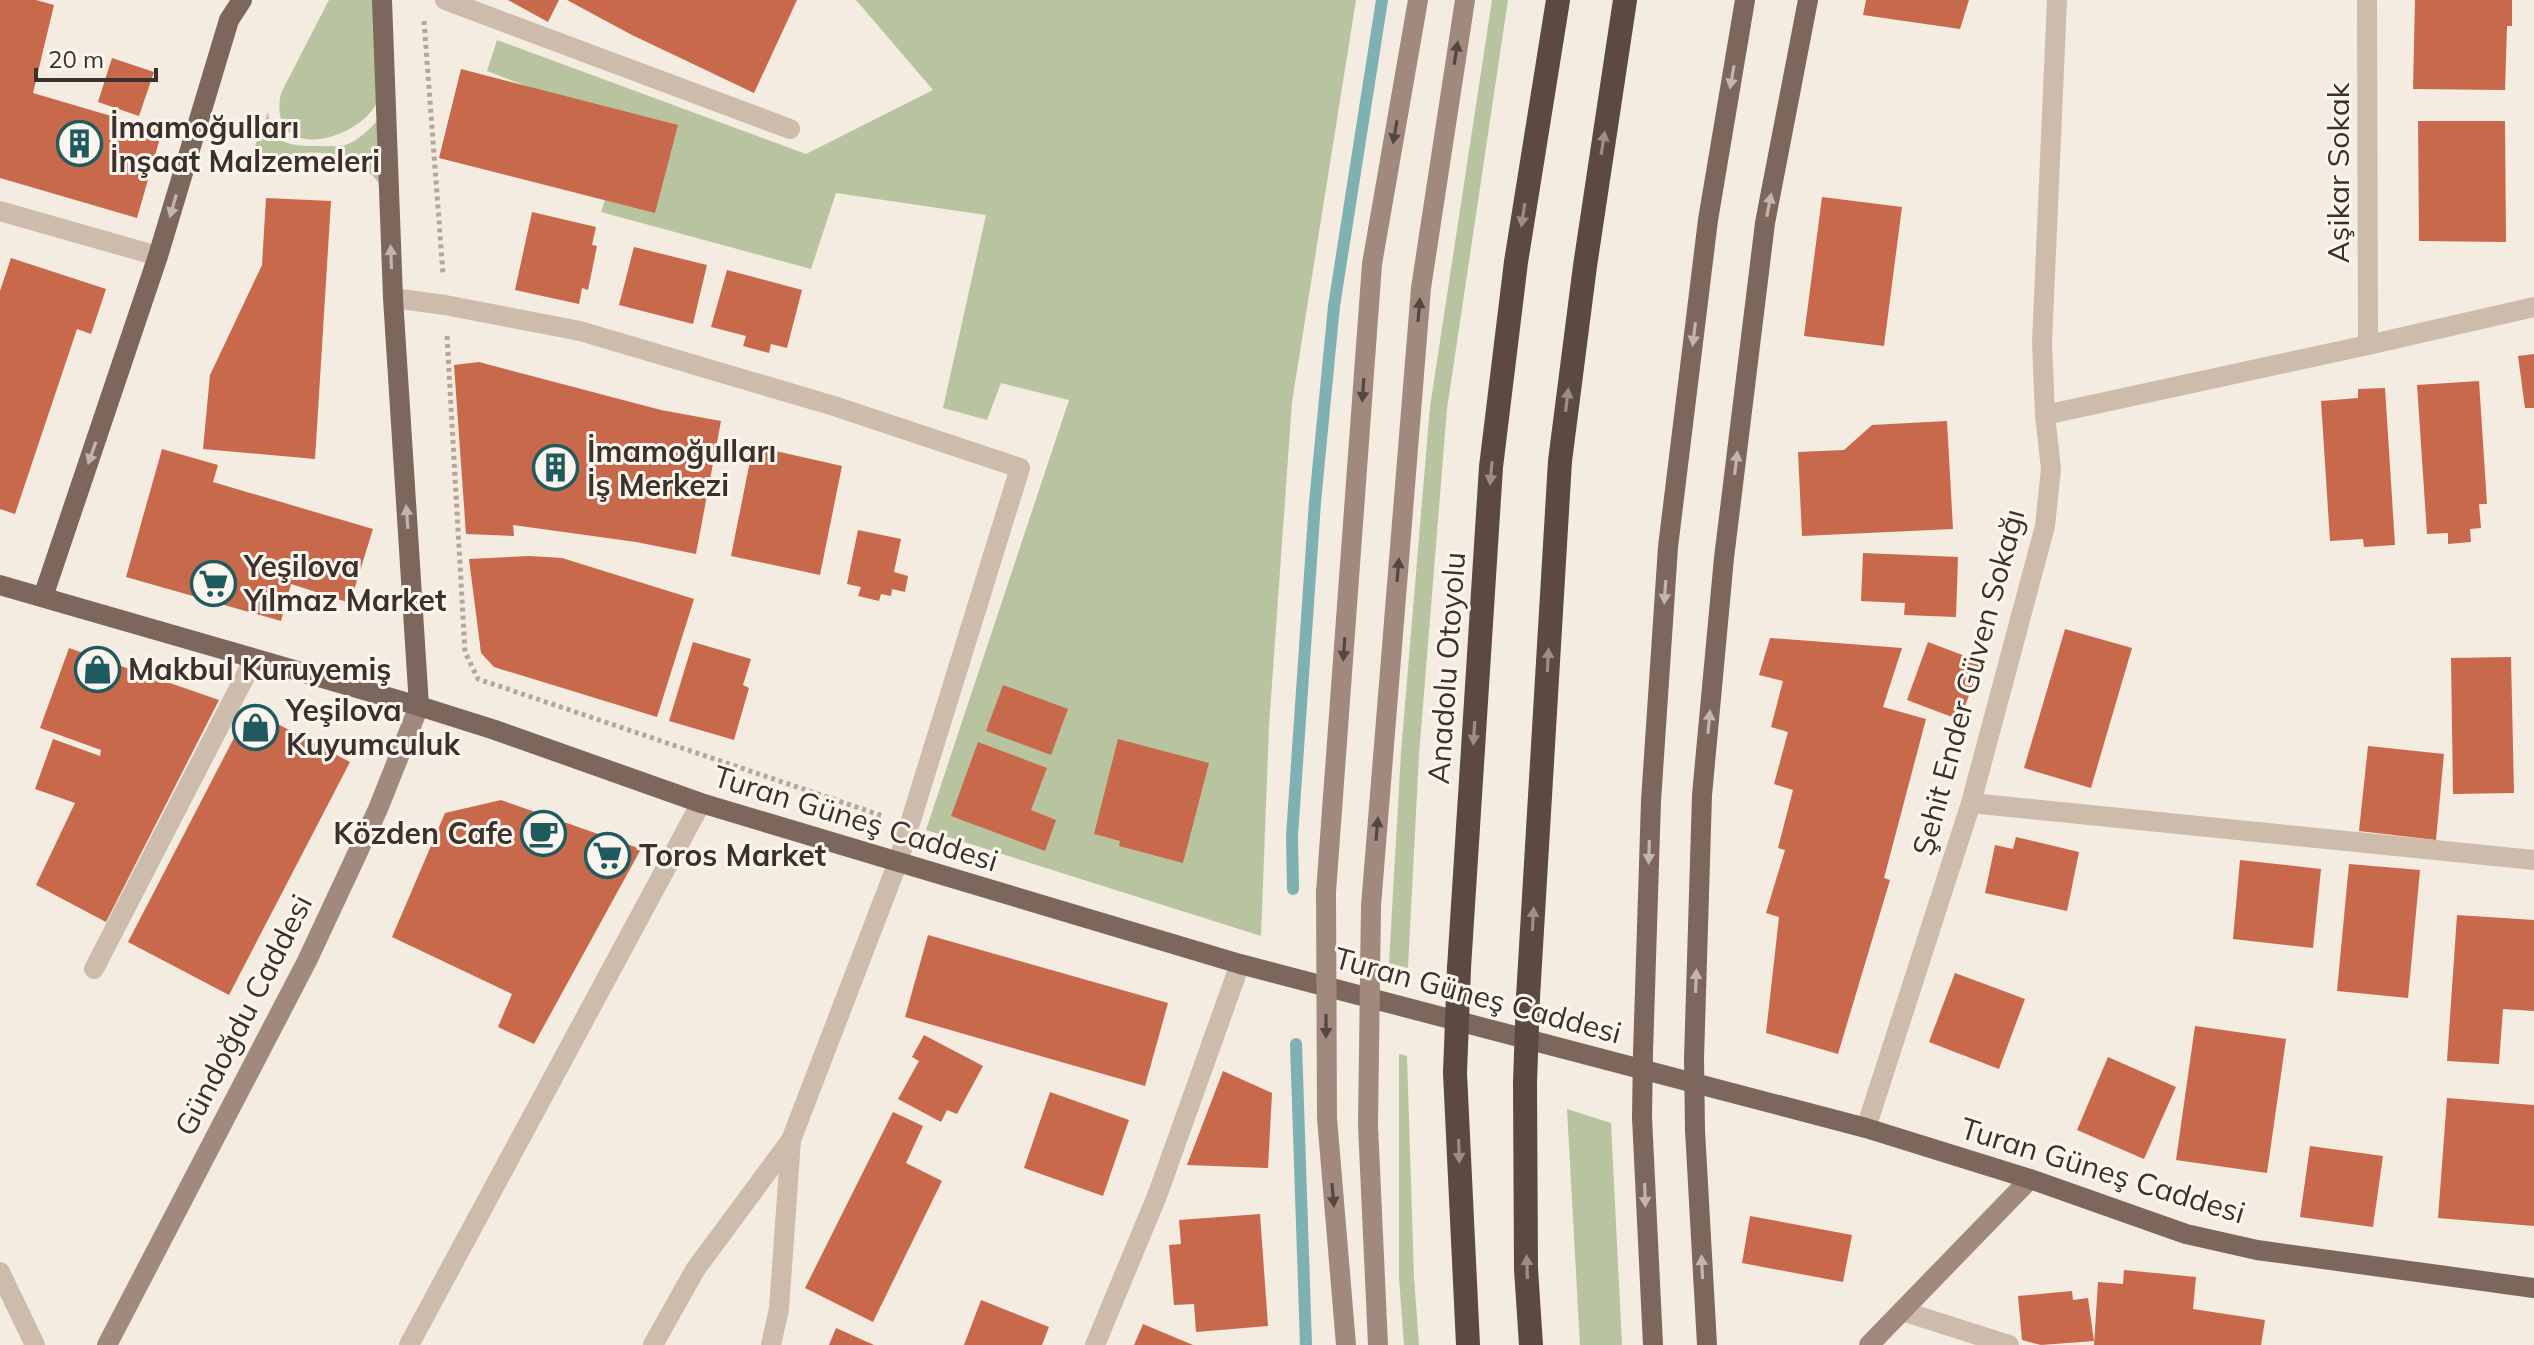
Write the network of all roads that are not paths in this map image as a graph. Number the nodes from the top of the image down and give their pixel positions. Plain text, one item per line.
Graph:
1 (242, 0) edge
2 (382, 0) edge
3 (445, 0) edge
4 (1418, 0) edge
5 (1465, 0) edge
6 (1558, 0) edge
7 (1625, 0) edge
8 (1745, 0) edge
9 (1808, 0) edge
10 (2057, 0) edge
11 (2367, 0) edge
12 (790, 129) dead end
13 (0, 211) edge
14 (158, 256) junction
15 (393, 298) junction
16 (2534, 307) edge
17 (2368, 345) junction
18 (2045, 415) junction
19 (0, 585) edge
20 (43, 597) junction
21 (254, 659) junction
22 (419, 706) junction
23 (701, 803) junction
24 (1971, 803) junction
25 (2534, 860) edge
26 (898, 862) junction
27 (1240, 964) junction
28 (94, 969) dead end
29 (1866, 1128) junction
30 (791, 1140) junction
31 (2030, 1179) junction
32 (0, 1272) edge
33 (2534, 1288) edge
34 (1902, 1311) junction
35 (35, 1345) edge
36 (107, 1345) edge
37 (409, 1345) edge
38 (653, 1345) edge
39 (771, 1345) edge
40 (1095, 1345) edge
41 (1346, 1345) edge
42 (1378, 1345) edge
43 (1468, 1345) edge
44 (1531, 1345) edge
45 (1653, 1345) edge
46 (1707, 1345) edge
47 (1869, 1345) edge
48 (2009, 1345) edge

1 -> 14 main road
15 -> 2 main road
3 - 12 street
4 -> 41 street, bridge
42 -> 5 street, bridge
6 -> 43 highway, Anadolu Otoyolu, bridge
44 -> 7 highway, bridge
8 -> 45 main road, bridge
46 -> 9 main road, bridge
10 - 18 street, Şehit Ender Güven Sokağı
11 - 17 street, Aşikar Sokak
13 - 14 street
14 -> 20 main road
22 -> 15 main road
15 - 26 street
16 - 17 street
17 - 18 street
18 - 24 street, Şehit Ender Güven Sokağı
19 - 20 main road, Turan Güneş Caddesi
20 - 21 main road, Turan Güneş Caddesi
21 - 22 main road, Turan Güneş Caddesi
21 - 28 street
22 - 23 main road, Turan Güneş Caddesi
22 - 36 street, Gündoğdu Caddesi
23 - 26 main road, Turan Güneş Caddesi
23 - 37 street
24 - 25 street
24 - 29 street, Şehit Ender Güven Sokağı
26 - 27 main road, Turan Güneş Caddesi
26 - 30 street
27 - 29 main road, Turan Güneş Caddesi
27 - 40 street
29 - 31 main road, Turan Güneş Caddesi
30 - 38 street
30 - 39 street
31 - 33 main road, Turan Güneş Caddesi
31 - 34 street
32 - 35 street
34 - 47 street
34 - 48 street

